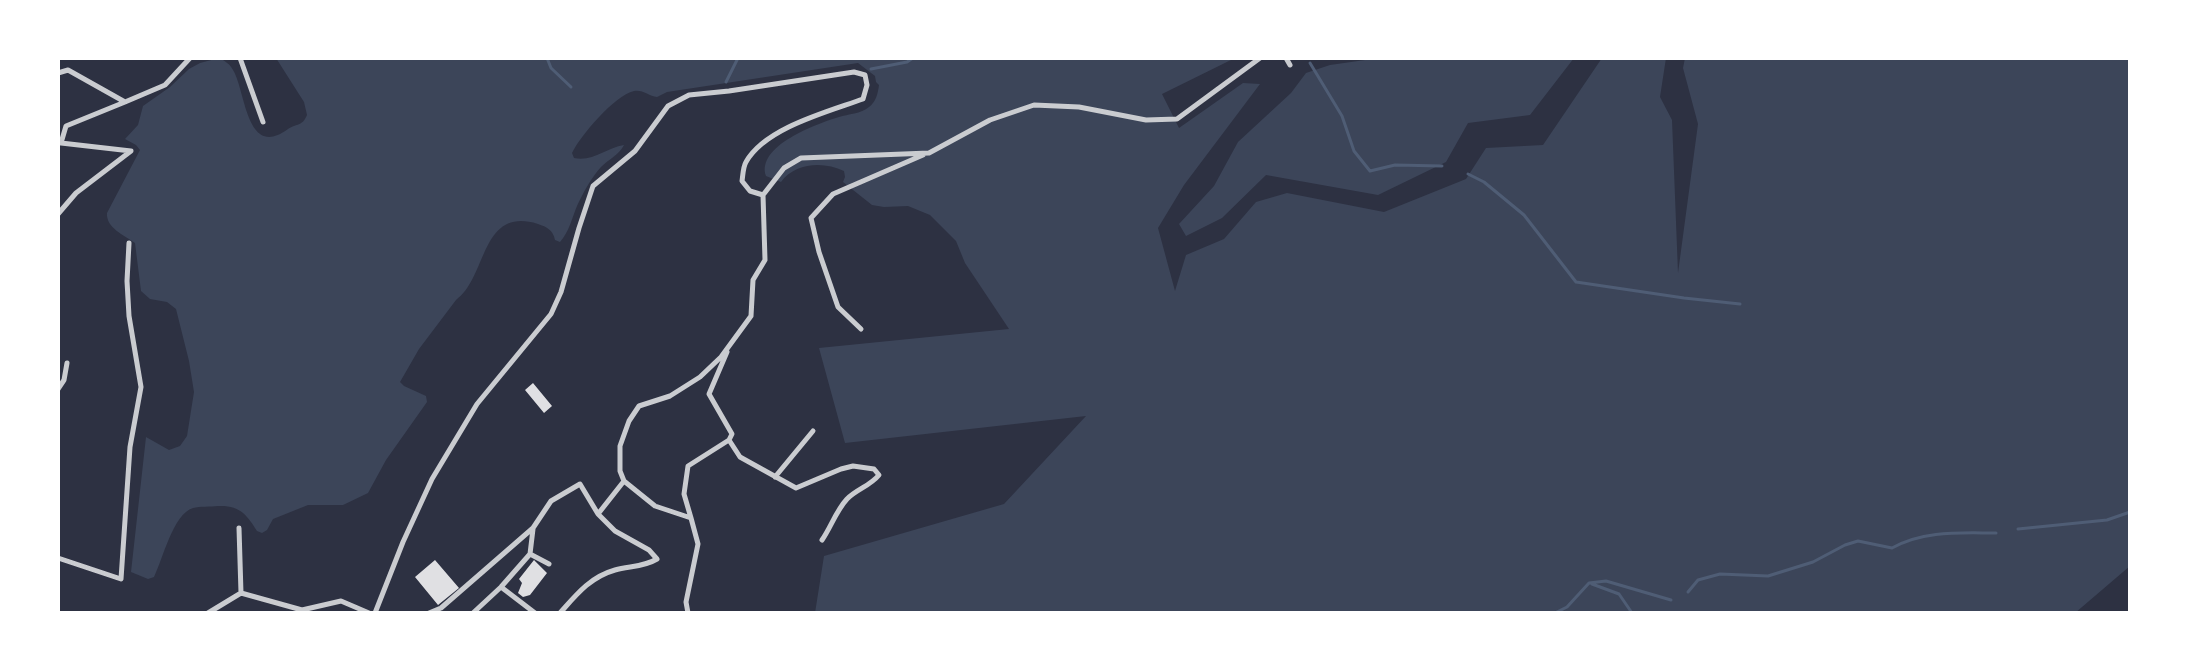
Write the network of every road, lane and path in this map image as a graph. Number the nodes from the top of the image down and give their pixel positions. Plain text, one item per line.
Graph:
1 (190, 58) edge
2 (240, 58) edge
3 (1260, 58) edge
4 (1286, 58) edge
5 (1290, 65) dead end
6 (58, 73) edge
7 (125, 102) junction
8 (263, 122) dead end
9 (929, 153) junction
10 (763, 195) junction
11 (58, 214) edge
12 (129, 243) dead end
13 (861, 329) dead end
14 (731, 343) junction
15 (67, 363) dead end
16 (58, 389) edge
17 (813, 431) dead end
18 (729, 440) junction
19 (775, 477) junction
20 (624, 481) junction
21 (598, 514) junction
22 (691, 518) junction
23 (239, 528) dead end
24 (533, 528) junction
25 (822, 540) dead end
26 (530, 554) junction
27 (58, 558) edge
28 (549, 564) dead end
29 (501, 587) junction
30 (241, 593) junction
31 (208, 613) edge
32 (369, 613) edge
33 (375, 613) edge
34 (429, 613) edge
35 (473, 613) edge
36 (535, 613) edge
37 (560, 613) edge
38 (688, 613) edge

1 - 7 street
2 - 8 street
3 - 9 street
4 - 5 street
6 - 7 street
7 - 11 street
9 - 10 street
9 - 13 street
10 - 14 street
10 - 33 street
12 - 27 street
14 - 18 street
14 - 20 street
15 - 16 street
17 - 19 street
18 - 19 street
18 - 22 street
19 - 25 street
20 - 21 street
20 - 22 street
21 - 24 street
21 - 37 street
22 - 38 street
23 - 30 street
24 - 26 street
24 - 34 street
26 - 28 street
26 - 29 street
29 - 35 street
29 - 36 street
30 - 31 street
30 - 32 street

